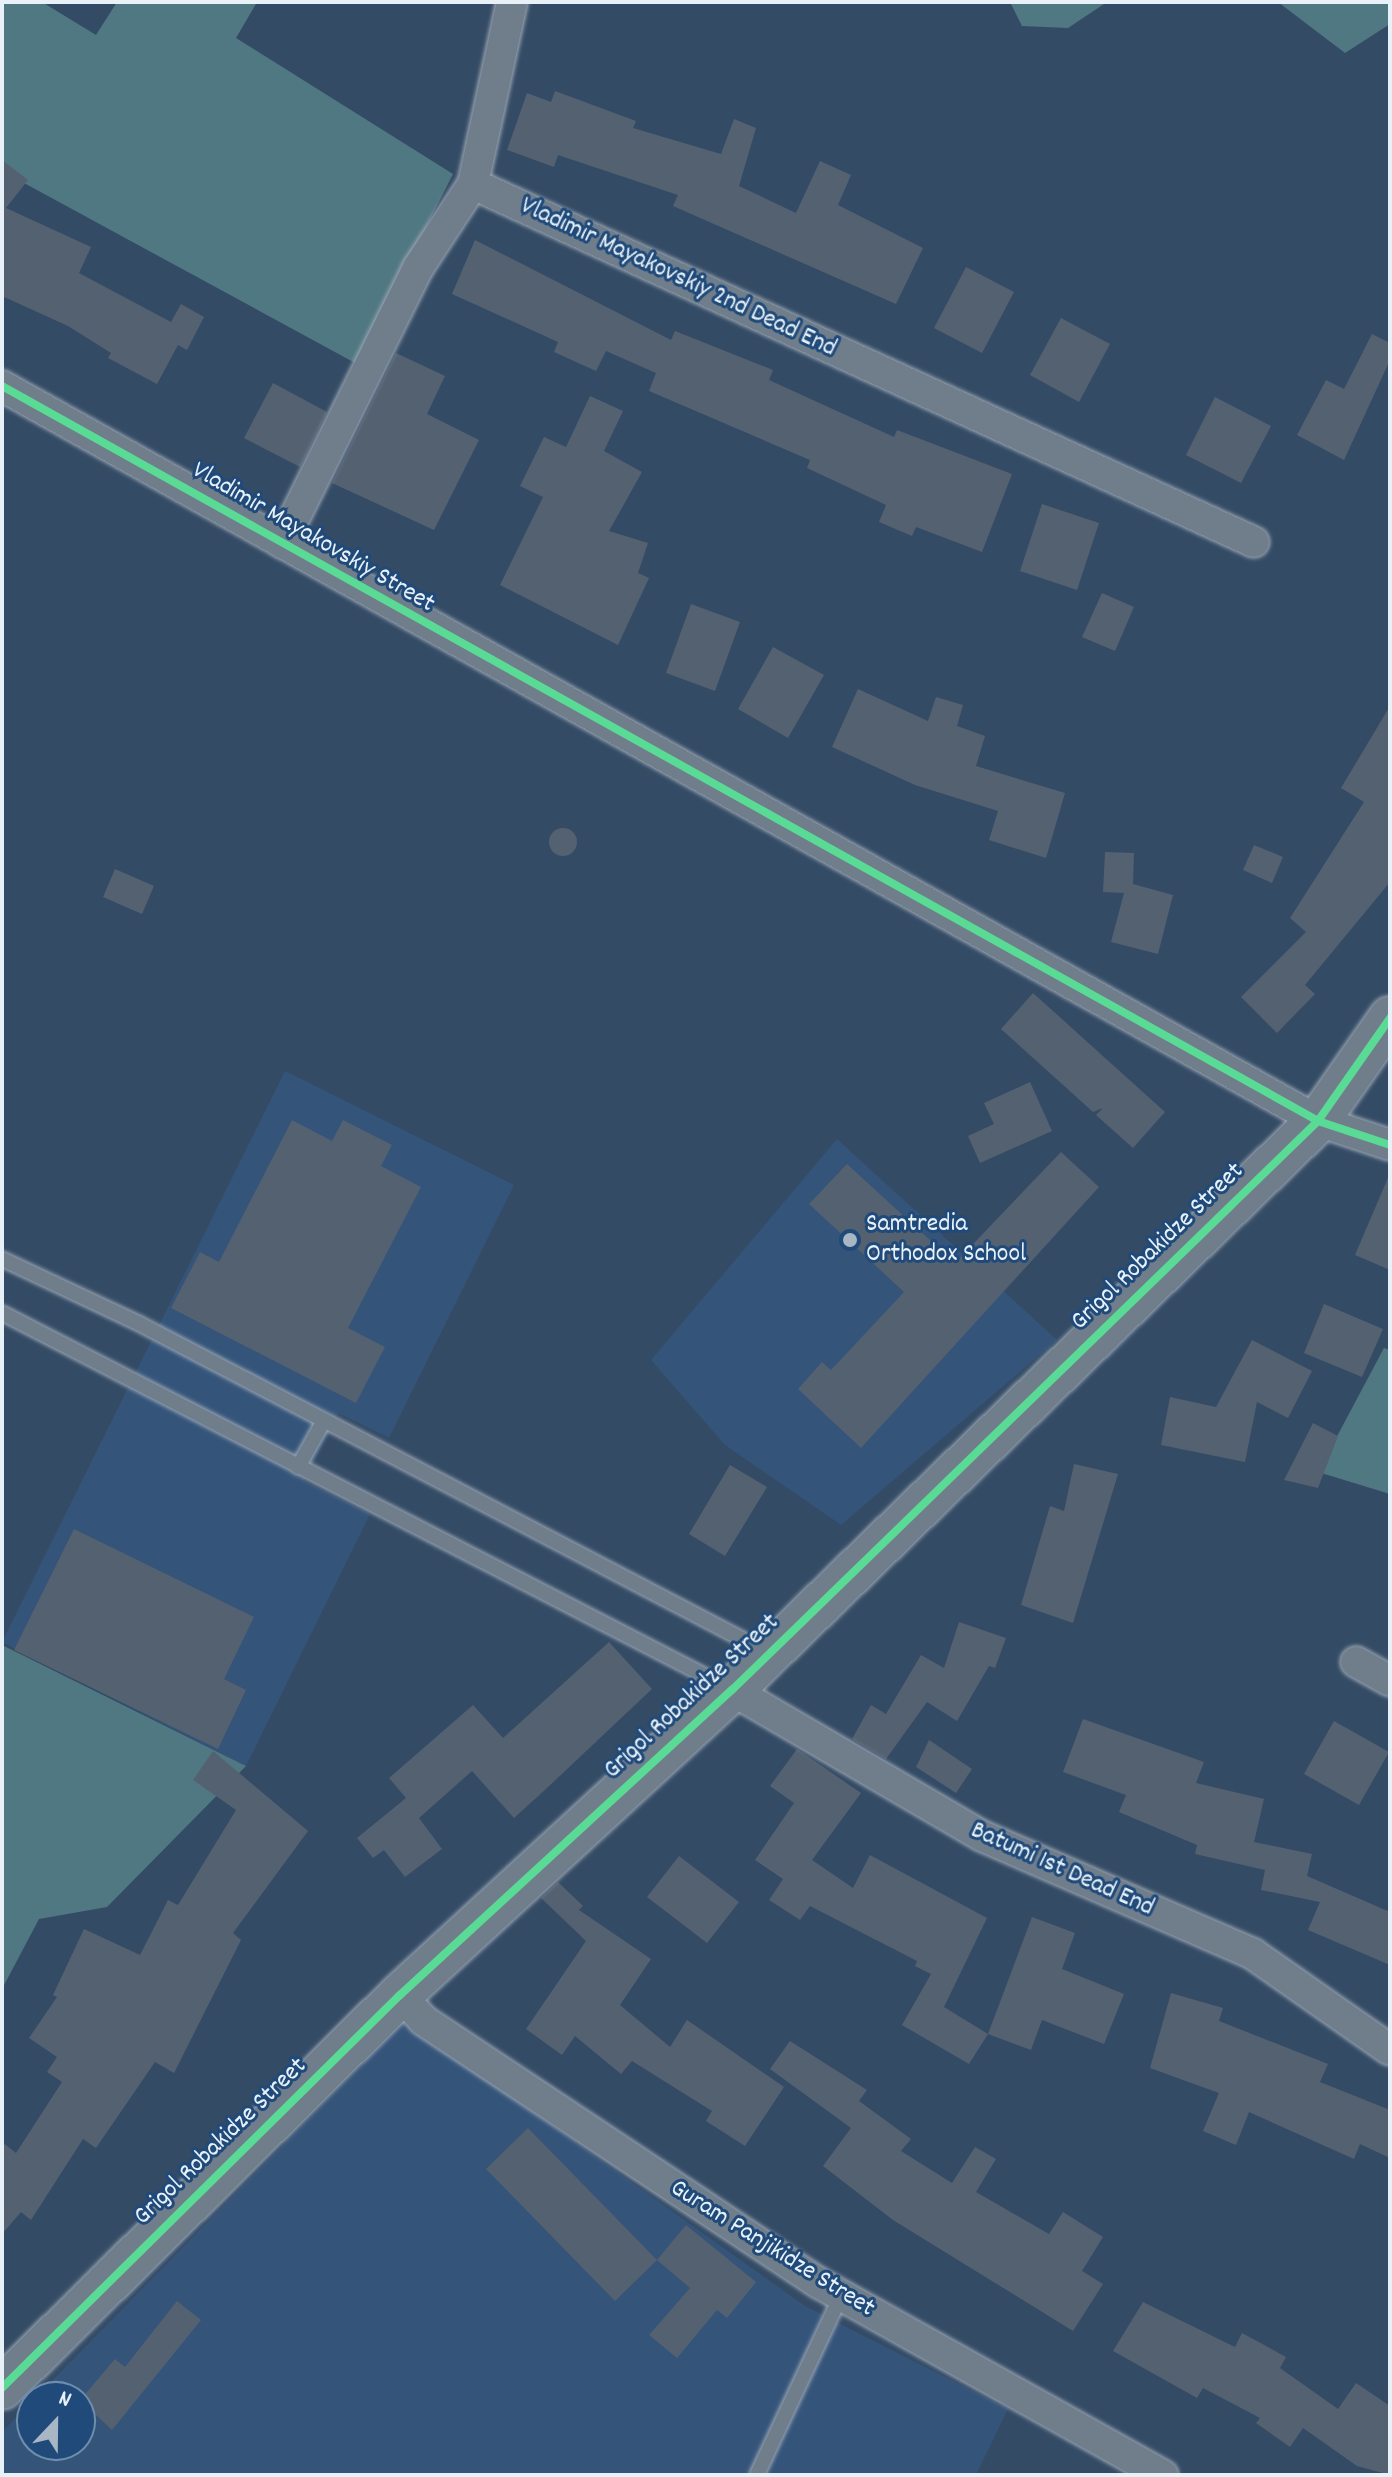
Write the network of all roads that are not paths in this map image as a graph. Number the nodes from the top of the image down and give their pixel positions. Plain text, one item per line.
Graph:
1 (512, 2) edge
2 (473, 184) junction
3 (2, 386) edge
4 (1254, 542) dead end
5 (282, 543) junction
6 (1390, 1018) edge
7 (1318, 1121) junction
8 (1390, 1145) edge
9 (2, 1259) edge
10 (2, 1313) edge
11 (322, 1424) junction
12 (298, 1467) junction
13 (769, 1653) junction
14 (1356, 1662) dead end
15 (1390, 1681) edge
16 (732, 1690) junction
17 (400, 1995) junction
18 (1390, 2050) edge
19 (841, 2296) junction
20 (2, 2388) edge
21 (757, 2475) edge
22 (1163, 2475) edge

1 - 2 street
2 - 4 street, Vladimir Mayakovskiy 2nd Dead End
2 - 5 street
3 - 5 street, Vladimir Mayakovskiy Street
5 - 7 street, Vladimir Mayakovskiy Street
6 - 7 street, Grigol Robakidze Street
7 - 8 street, Vladimir Mayakovskiy Street
7 - 13 street, Grigol Robakidze Street
9 - 11 lane
10 - 12 lane
11 - 12 lane
11 - 13 lane
12 - 16 lane
13 - 16 street, Grigol Robakidze Street
14 - 15 street
16 - 17 street, Grigol Robakidze Street
16 - 18 street, Batumi 1st Dead End
17 - 19 street, Guram Panjikidze Street
17 - 20 street, Grigol Robakidze Street
19 - 21 lane
19 - 22 street, Guram Panjikidze Street

